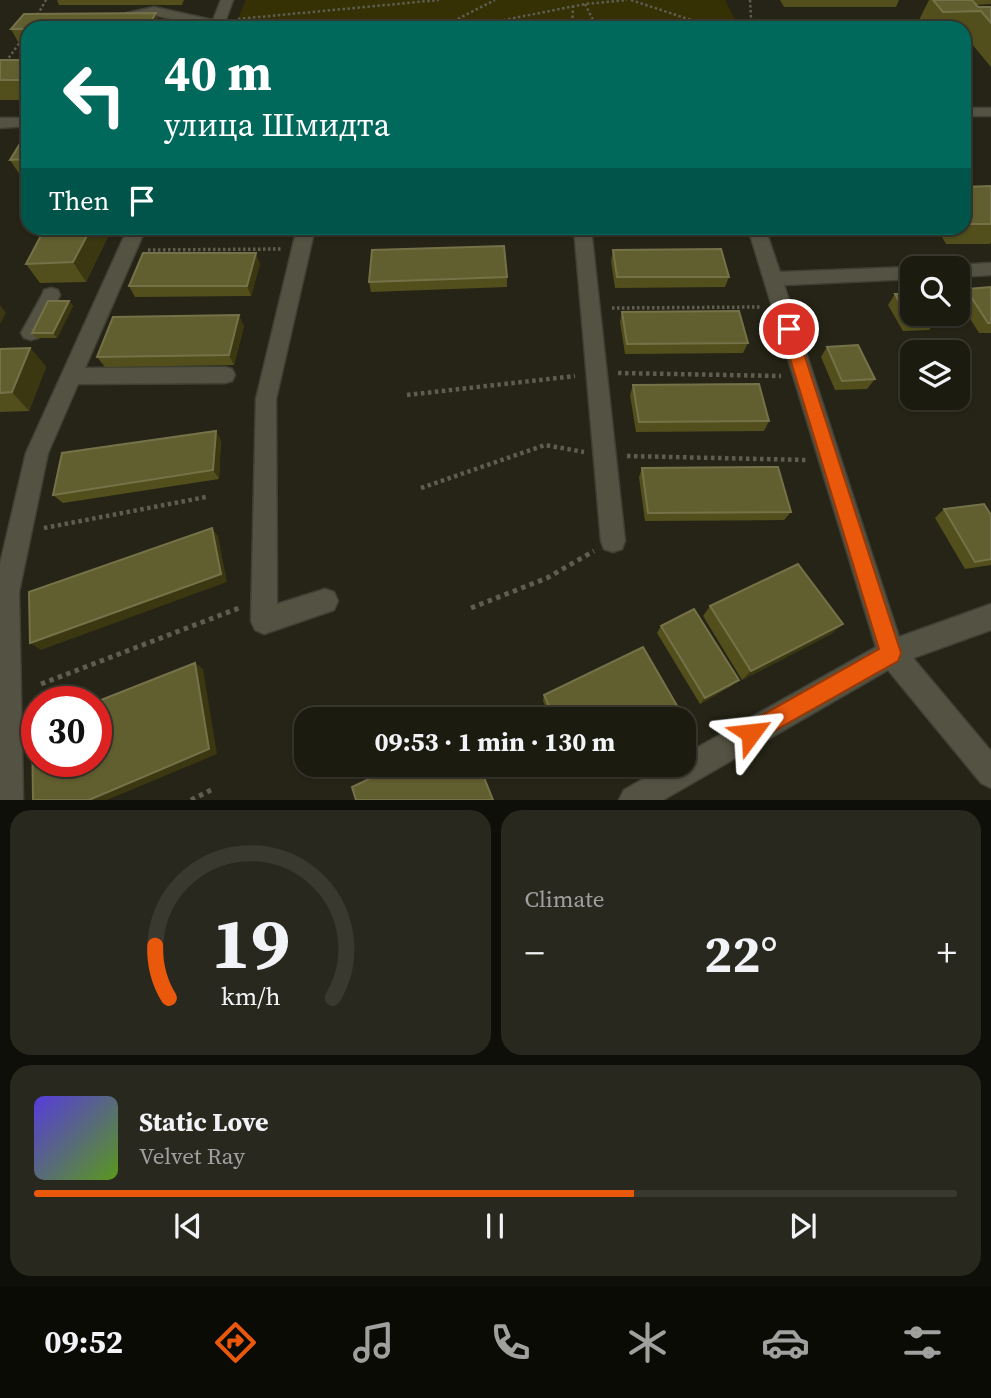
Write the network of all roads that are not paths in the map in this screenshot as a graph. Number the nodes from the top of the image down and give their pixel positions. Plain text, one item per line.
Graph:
1 (227, 0) edge
2 (109, 21) edge
3 (194, 21) edge
4 (220, 21) edge
5 (991, 112) edge
6 (971, 113) edge
7 (21, 122) edge
8 (0, 123) edge
9 (134, 235) edge
10 (583, 235) edge
11 (759, 235) edge
12 (303, 238) edge
13 (991, 269) edge
14 (970, 270) edge
15 (900, 274) edge
16 (773, 279) junction
17 (51, 295) dead end
18 (31, 333) edge
19 (225, 375) dead end
20 (71, 376) junction
21 (613, 541) road end
22 (325, 601) dead end
23 (991, 617) edge
24 (891, 653) junction
25 (991, 773) edge
26 (8, 800) edge
27 (634, 800) edge

1 - 4 street
2 - 3 street
5 - 6 street
7 - 8 street
9 - 20 street
10 - 21 street
11 - 16 street
12 - 22 street
13 - 14 street
15 - 16 street
16 - 24 street
17 - 18 street
19 - 20 street
20 - 26 street
23 - 24 street
24 - 25 street
24 - 27 street

